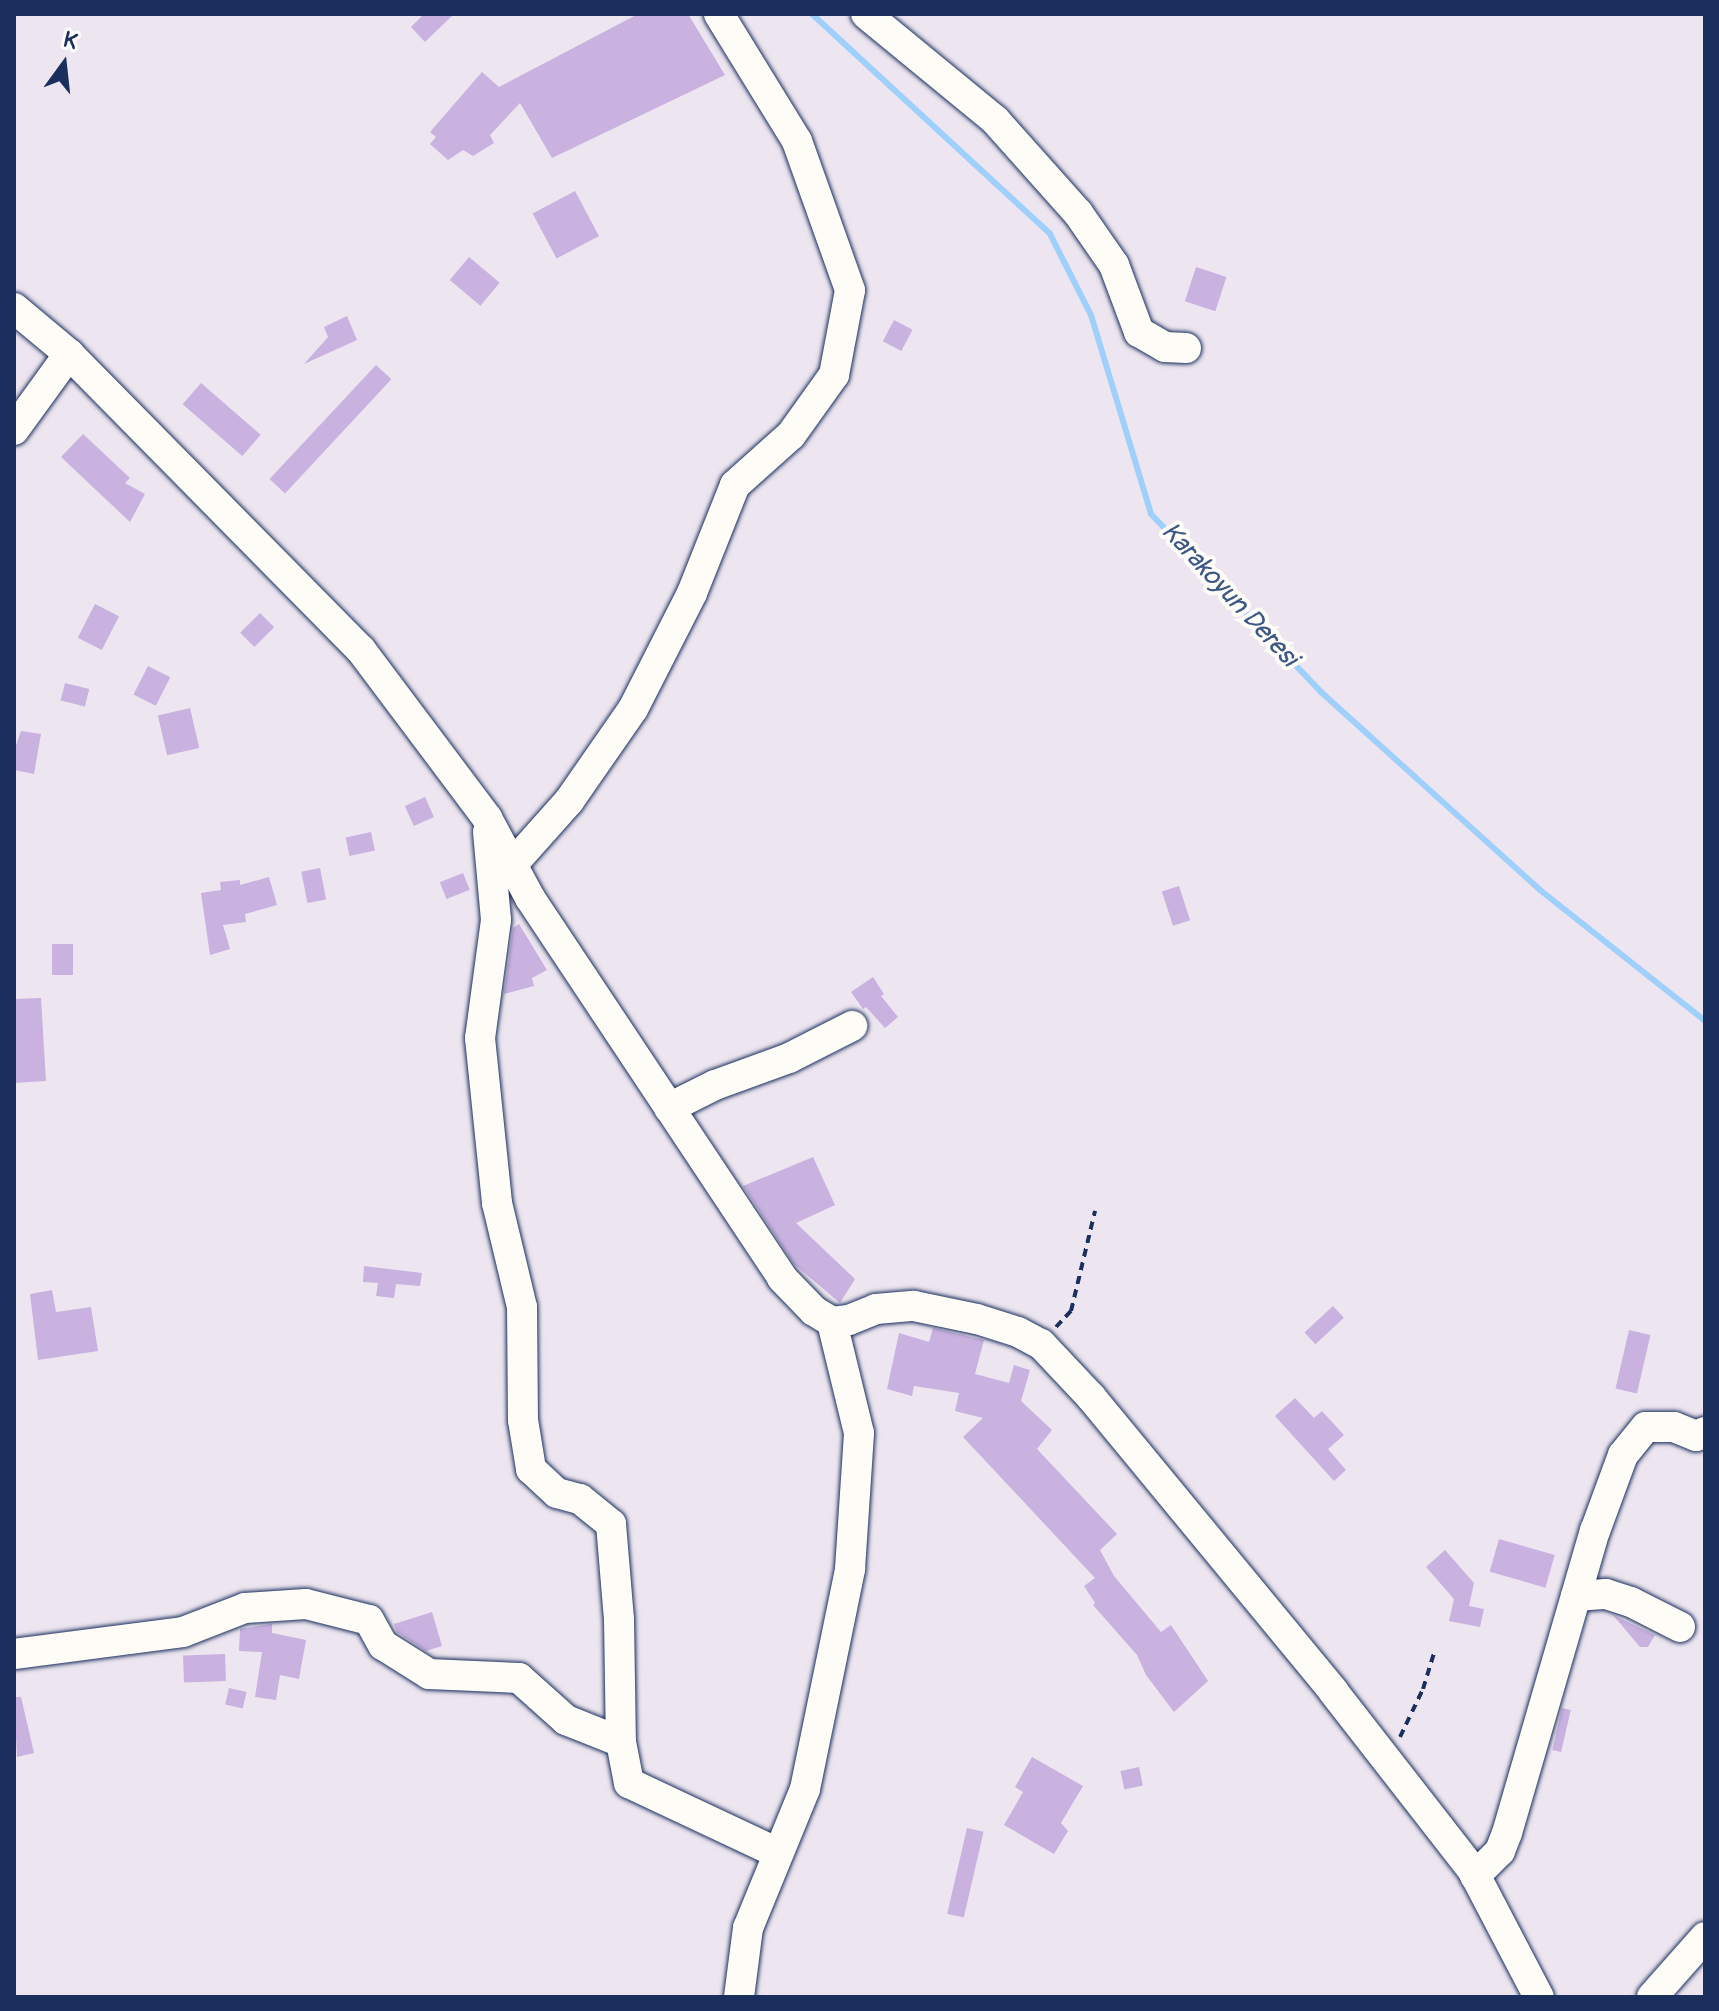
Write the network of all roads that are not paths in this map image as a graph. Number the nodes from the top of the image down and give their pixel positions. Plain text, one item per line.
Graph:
1 (719, 14) edge
2 (866, 14) edge
3 (14, 308) edge
4 (1186, 348) dead end
5 (69, 354) junction
6 (14, 430) edge
7 (487, 818) junction
8 (512, 865) junction
9 (852, 1026) dead end
10 (669, 1108) junction
11 (832, 1322) junction
12 (1702, 1436) edge
13 (1576, 1596) junction
14 (1680, 1627) dead end
15 (14, 1654) edge
16 (621, 1742) junction
17 (778, 1853) junction
18 (1475, 1876) junction
19 (1705, 1937) edge
20 (739, 1997) edge
21 (1539, 1997) edge
22 (1652, 1997) edge

1 - 8 street
2 - 4 street
3 - 5 street
5 - 6 street
5 - 7 street
7 - 8 street
7 - 16 street
8 - 10 street
9 - 10 street
10 - 11 street
11 - 17 street
11 - 18 street
12 - 13 street
13 - 14 street
13 - 18 street
15 - 16 street
16 - 17 street
17 - 20 street
18 - 21 street
19 - 22 street

